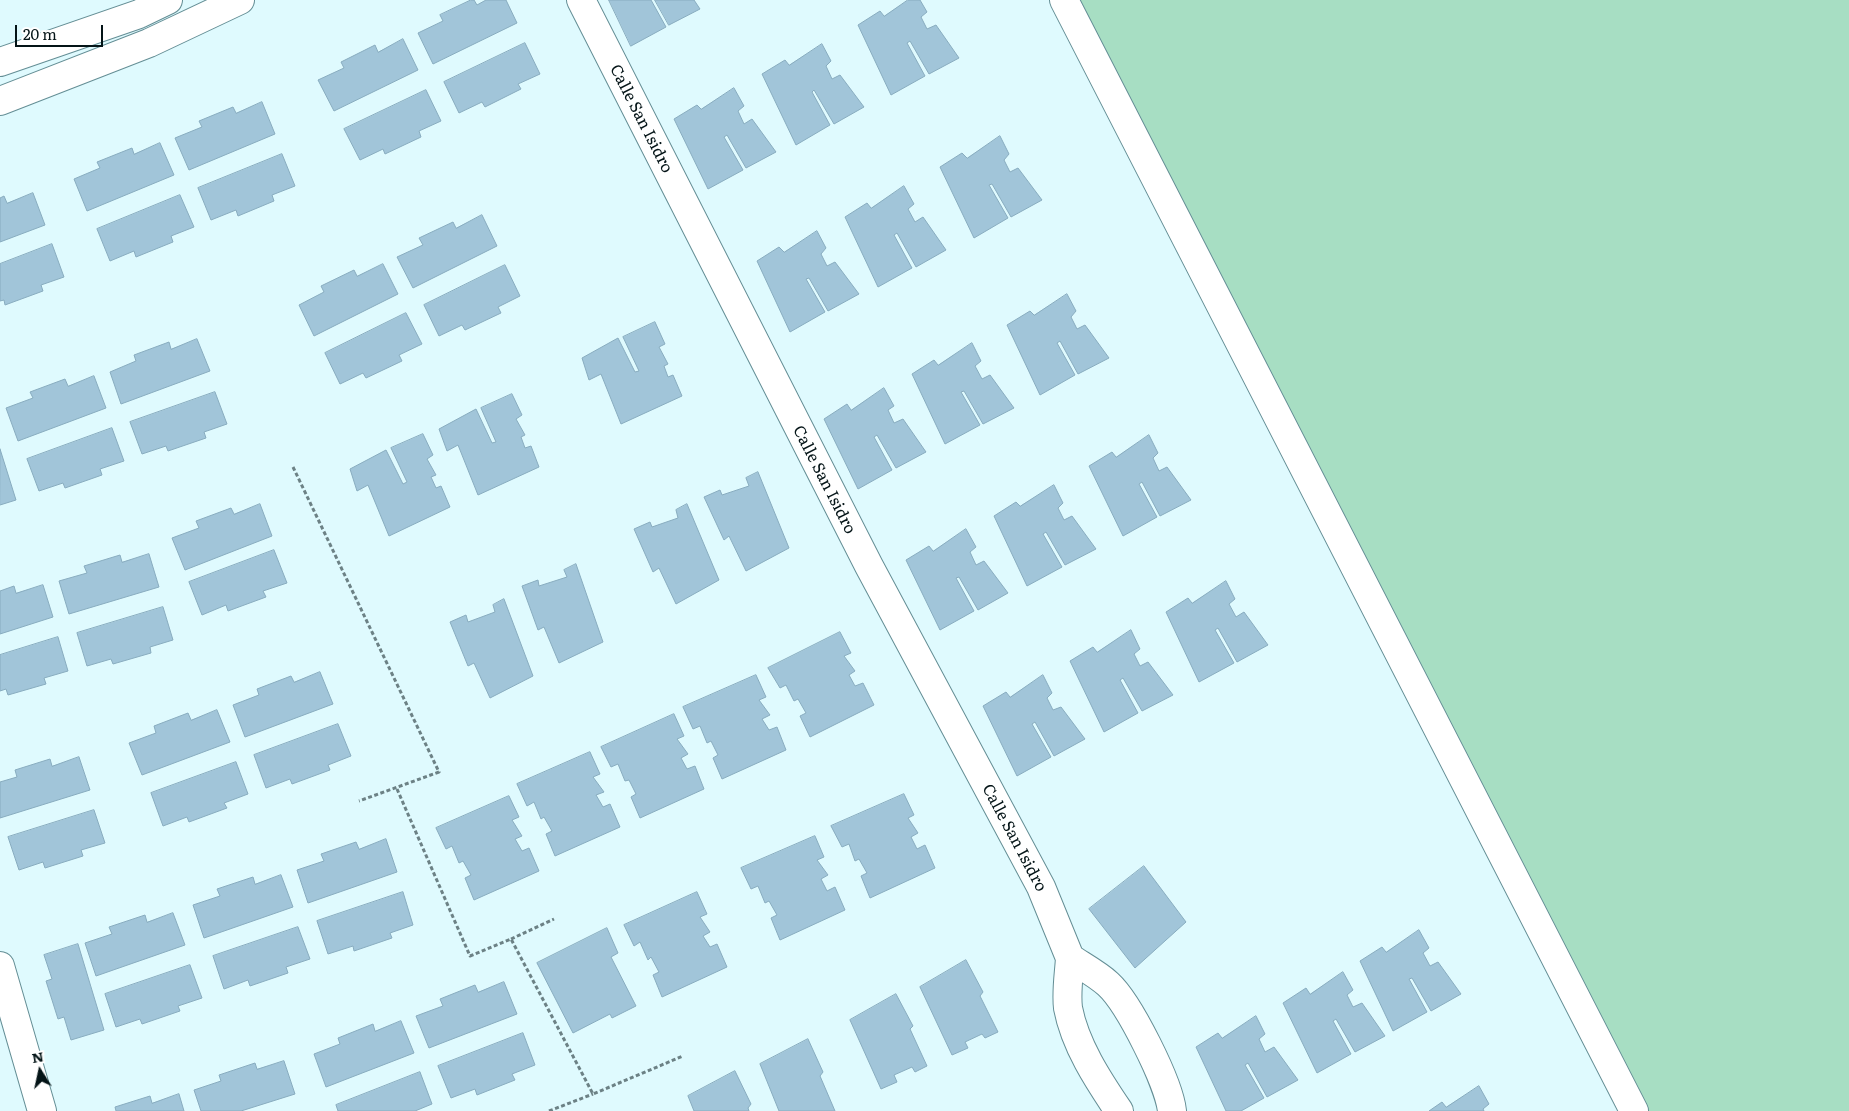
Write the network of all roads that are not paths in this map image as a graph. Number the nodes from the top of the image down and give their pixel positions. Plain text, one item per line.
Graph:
1 (168, 0) edge
2 (240, 0) edge
3 (581, 0) edge
4 (1064, 0) edge
5 (0, 62) edge
6 (0, 101) edge
7 (1070, 958) junction
8 (0, 966) edge
9 (42, 1111) edge
10 (1119, 1111) edge
11 (1172, 1111) edge
12 (1634, 1111) edge

1 - 5 street
2 - 6 street
3 - 7 street, Calle San Isidro
4 - 12 street
7 - 10 street, Calle San Isidro
7 - 11 street
8 - 9 street

